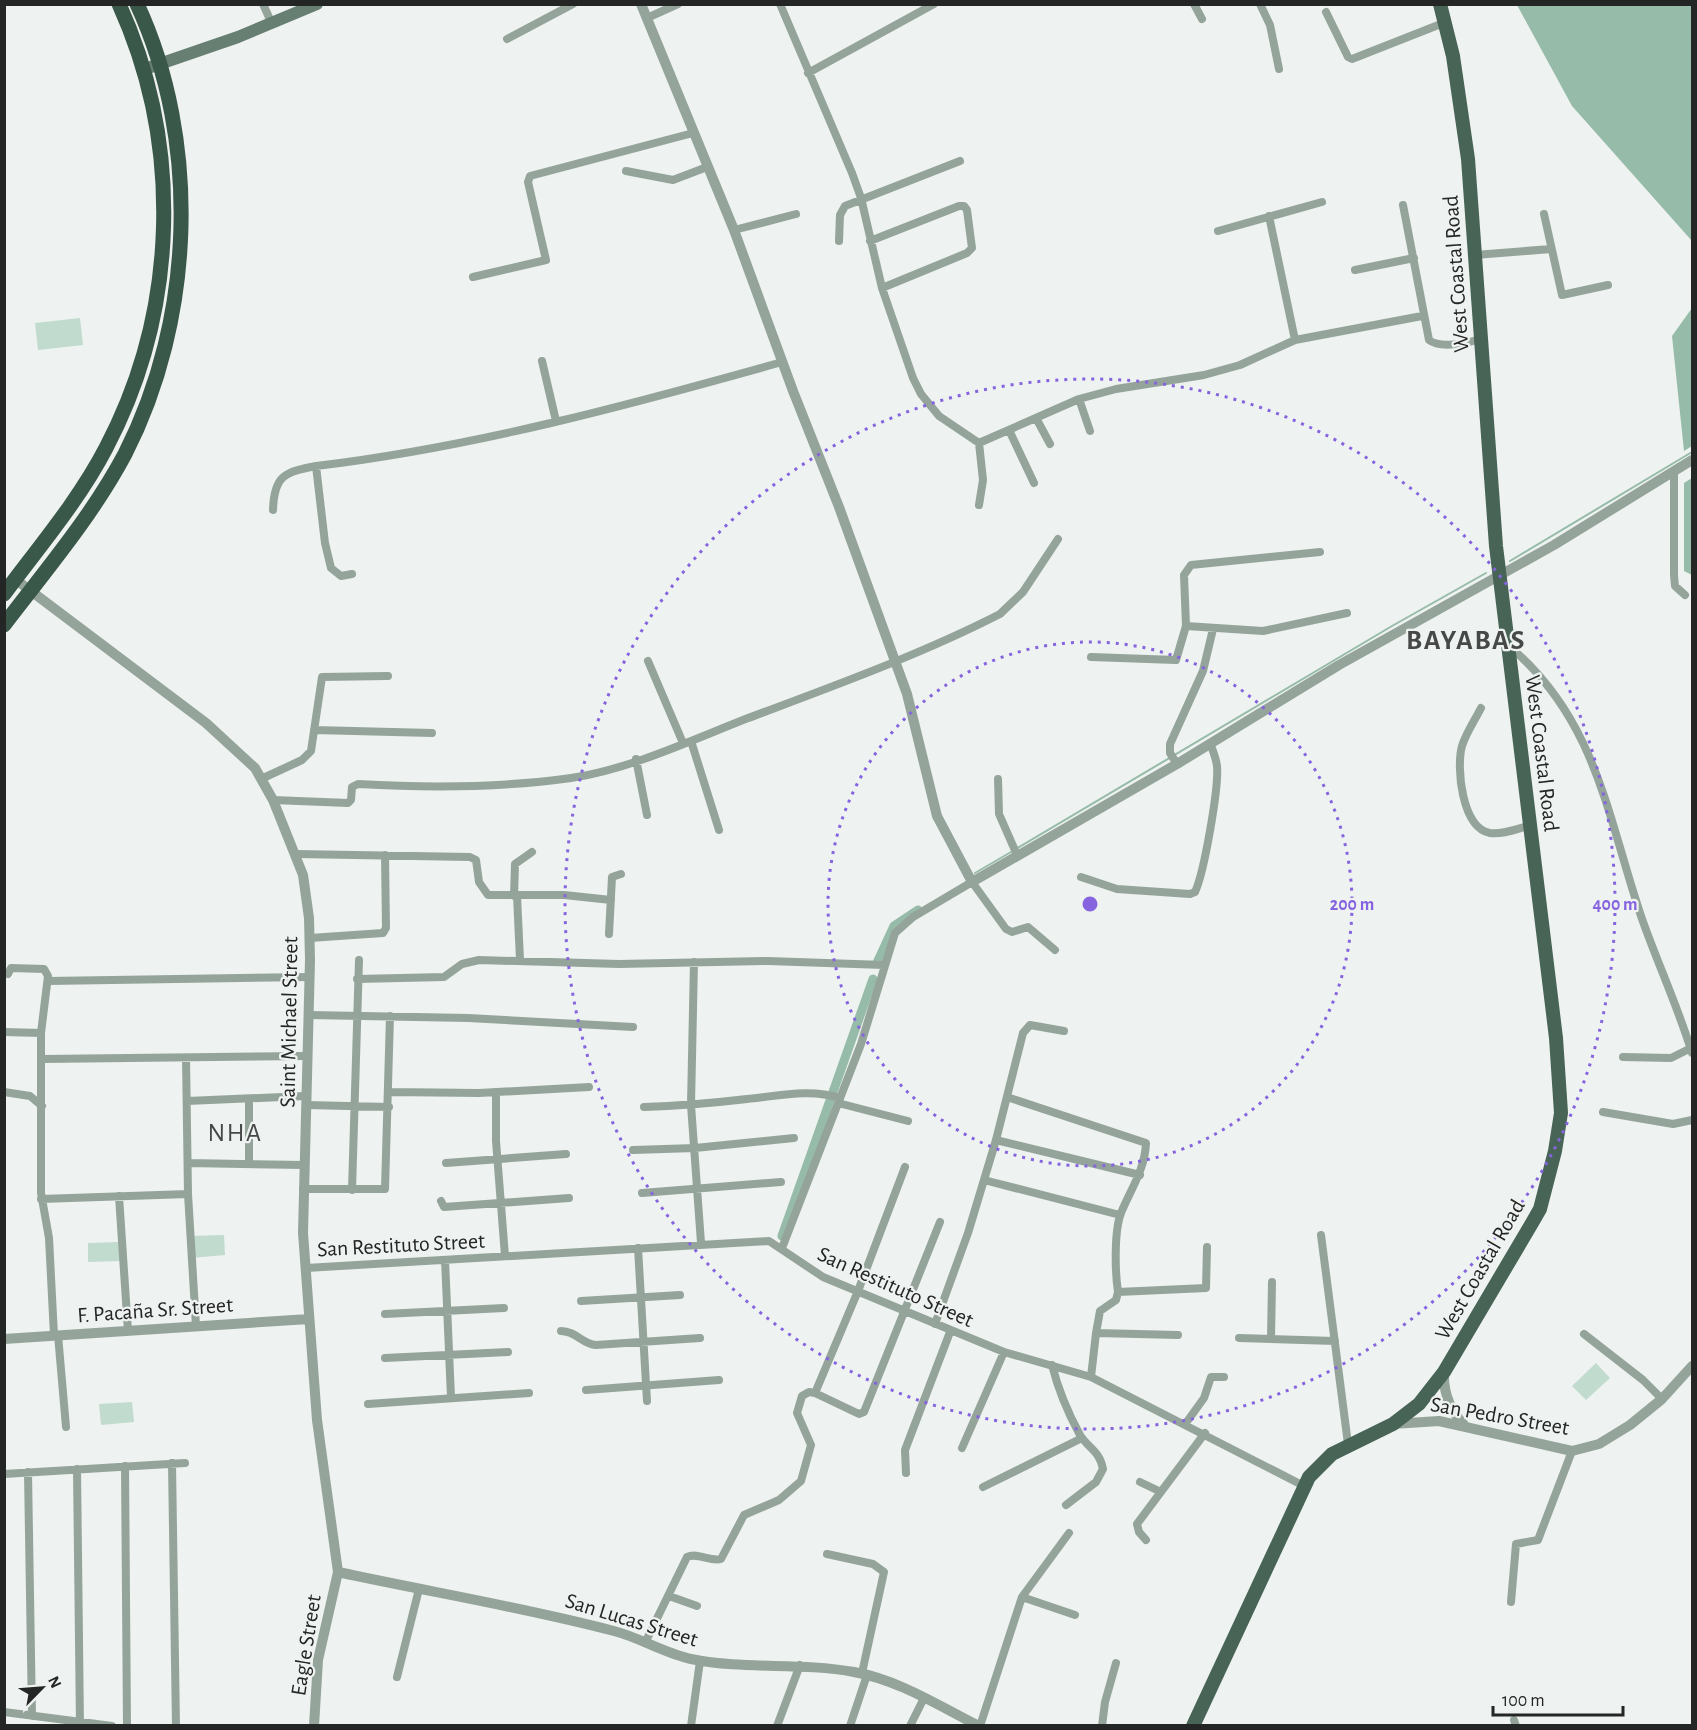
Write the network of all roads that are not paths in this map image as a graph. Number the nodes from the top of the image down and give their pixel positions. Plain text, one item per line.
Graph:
1 (119, 4) edge
2 (137, 4) edge
3 (264, 4) edge
4 (317, 4) edge
5 (573, 4) edge
6 (641, 4) edge
7 (678, 4) edge
8 (780, 4) edge
9 (934, 4) edge
10 (1194, 4) edge
11 (1260, 4) edge
12 (1440, 4) edge
13 (1326, 12) dead end
14 (647, 18) junction
15 (1202, 19) dead end
16 (1446, 22) junction
17 (272, 24) junction
18 (507, 39) dead end
19 (161, 64) junction
20 (145, 69) junction
21 (1279, 69) dead end
22 (808, 73) junction
23 (693, 133) junction
24 (960, 161) dead end
25 (707, 167) junction
26 (626, 171) dead end
27 (861, 198) junction
28 (1322, 202) dead end
29 (1403, 205) dead end
30 (795, 214) dead end
31 (1544, 214) dead end
32 (1269, 216) junction
33 (734, 230) junction
34 (1218, 231) dead end
35 (870, 241) junction
36 (839, 242) dead end
37 (1551, 249) junction
38 (1475, 255) junction
39 (1414, 258) junction
40 (1355, 270) dead end
41 (472, 278) dead end
42 (1608, 285) dead end
43 (882, 288) junction
44 (1422, 316) junction
45 (1481, 339) junction
46 (1295, 340) junction
47 (542, 361) dead end
48 (782, 362) junction
49 (1079, 399) junction
50 (1036, 418) junction
51 (556, 421) junction
52 (1009, 430) junction
53 (1090, 431) dead end
54 (980, 443) junction
55 (1050, 444) dead end
56 (1692, 460) edge
57 (316, 466) junction
58 (1674, 471) junction
59 (1034, 483) dead end
60 (979, 505) dead end
61 (273, 510) dead end
62 (1058, 539) dead end
63 (1320, 552) dead end
64 (1499, 573) junction
65 (352, 574) dead end
66 (15, 579) junction
67 (31, 591) junction
68 (4, 594) edge
69 (1685, 595) dead end
70 (1347, 613) dead end
71 (4, 625) edge
72 (1186, 626) junction
73 (1213, 629) junction
74 (1508, 646) junction
75 (1091, 657) dead end
76 (894, 659) junction
77 (648, 661) dead end
78 (388, 676) dead end
79 (1481, 708) dead end
80 (315, 730) junction
81 (432, 733) dead end
82 (687, 742) junction
83 (1210, 743) junction
84 (636, 759) junction
85 (1174, 759) junction
86 (261, 779) junction
87 (998, 779) dead end
88 (273, 800) junction
89 (647, 815) dead end
90 (1532, 825) junction
91 (718, 830) dead end
92 (1015, 851) junction
93 (532, 852) dead end
94 (296, 854) junction
95 (386, 855) junction
96 (621, 874) dead end
97 (1081, 877) dead end
98 (972, 882) junction
99 (516, 896) junction
100 (611, 900) junction
101 (609, 934) dead end
102 (310, 938) junction
103 (1055, 950) dead end
104 (358, 960) dead end
105 (520, 960) junction
106 (694, 962) junction
107 (884, 965) junction
108 (8, 974) dead end
109 (310, 977) junction
110 (357, 979) junction
111 (48, 981) junction
112 (309, 1015) junction
113 (357, 1016) junction
114 (390, 1016) junction
115 (633, 1027) dead end
116 (1065, 1031) dead end
117 (4, 1032) edge
118 (41, 1033) junction
119 (1692, 1050) edge
120 (308, 1056) junction
121 (186, 1058) junction
122 (1623, 1058) dead end
123 (43, 1059) junction
124 (589, 1087) dead end
125 (4, 1092) edge
126 (389, 1092) junction
127 (496, 1092) junction
128 (1007, 1097) junction
129 (837, 1098) junction
130 (249, 1099) junction
131 (306, 1100) junction
132 (187, 1101) junction
133 (691, 1105) junction
134 (42, 1106) junction
135 (354, 1106) junction
136 (390, 1107) junction
137 (644, 1107) dead end
138 (1603, 1112) dead end
139 (1692, 1120) edge
140 (908, 1121) dead end
141 (794, 1138) dead end
142 (996, 1140) junction
143 (694, 1148) junction
144 (633, 1150) dead end
145 (566, 1154) dead end
146 (498, 1160) junction
147 (188, 1163) junction
148 (446, 1163) dead end
149 (249, 1164) junction
150 (304, 1165) junction
151 (905, 1167) dead end
152 (1140, 1175) junction
153 (984, 1180) junction
154 (782, 1182) dead end
155 (698, 1189) junction
156 (303, 1190) junction
157 (352, 1190) junction
158 (188, 1194) junction
159 (642, 1194) dead end
160 (118, 1196) junction
161 (41, 1198) junction
162 (569, 1198) dead end
163 (441, 1200) dead end
164 (501, 1203) junction
165 (1120, 1215) junction
166 (940, 1222) dead end
167 (1321, 1235) dead end
168 (701, 1243) junction
169 (1207, 1247) dead end
170 (638, 1248) junction
171 (782, 1248) junction
172 (506, 1256) junction
173 (445, 1260) junction
174 (306, 1268) junction
175 (1272, 1282) dead end
176 (858, 1291) junction
177 (1118, 1292) junction
178 (680, 1295) dead end
179 (641, 1299) junction
180 (581, 1301) dead end
181 (504, 1308) dead end
182 (447, 1310) junction
183 (904, 1310) junction
184 (385, 1314) dead end
185 (309, 1319) junction
186 (935, 1324) junction
187 (196, 1326) junction
188 (128, 1331) junction
189 (561, 1331) dead end
190 (951, 1332) junction
191 (1096, 1333) junction
192 (1584, 1334) dead end
193 (56, 1335) junction
194 (1178, 1335) dead end
195 (700, 1338) dead end
196 (1239, 1338) dead end
197 (4, 1339) edge
198 (1271, 1339) junction
199 (1335, 1341) junction
200 (643, 1342) junction
201 (507, 1352) dead end
202 (1004, 1352) junction
203 (449, 1355) junction
204 (385, 1358) dead end
205 (1052, 1365) junction
206 (1692, 1366) edge
207 (1444, 1372) junction
208 (1091, 1377) junction
209 (1224, 1377) dead end
210 (720, 1380) dead end
211 (647, 1384) junction
212 (586, 1390) dead end
213 (815, 1392) junction
214 (529, 1393) dead end
215 (451, 1397) junction
216 (1662, 1399) junction
217 (647, 1401) dead end
218 (368, 1404) dead end
219 (1186, 1423) junction
220 (1393, 1424) junction
221 (66, 1427) dead end
222 (1466, 1427) junction
223 (1205, 1433) junction
224 (1082, 1438) junction
225 (1348, 1444) junction
226 (962, 1448) dead end
227 (1572, 1451) junction
228 (172, 1463) junction
229 (185, 1463) dead end
230 (125, 1466) junction
231 (77, 1469) junction
232 (28, 1472) junction
233 (906, 1473) dead end
234 (4, 1474) edge
235 (1140, 1482) dead end
236 (1304, 1486) junction
237 (982, 1487) dead end
238 (1161, 1492) junction
239 (1066, 1505) dead end
240 (1068, 1533) dead end
241 (1146, 1540) dead end
242 (827, 1554) dead end
243 (338, 1572) junction
244 (419, 1589) junction
245 (669, 1596) junction
246 (1022, 1597) junction
247 (1511, 1602) dead end
248 (697, 1606) dead end
249 (1075, 1615) dead end
250 (645, 1643) junction
251 (700, 1660) junction
252 (1116, 1663) dead end
253 (800, 1665) junction
254 (865, 1674) junction
255 (397, 1677) dead end
256 (924, 1698) junction
257 (4, 1712) edge
258 (32, 1716) junction
259 (80, 1724) edge
260 (112, 1725) edge
261 (128, 1725) edge
262 (176, 1725) edge
263 (314, 1725) edge
264 (691, 1725) edge
265 (777, 1725) edge
266 (850, 1725) edge
267 (910, 1725) edge
268 (980, 1725) edge
269 (1101, 1725) edge
270 (1193, 1725) edge

1 - 20 highway
2 - 19 highway
3 - 17 street
4 - 17 main road
5 - 18 street
6 - 14 street
7 - 14 street
8 - 22 street
9 - 22 street
10 - 15 street
11 - 21 street
12 - 16 main road, West Coastal Road
13 - 16 street
14 - 23 street
16 - 38 main road, West Coastal Road
17 - 19 main road
19 - 20 main road
19 - 67 highway
20 - 66 highway
22 - 27 street
23 - 25 street
23 - 41 street
24 - 27 street
25 - 26 street
25 - 33 street
27 - 35 street
27 - 36 street
28 - 32 street
29 - 39 street
30 - 33 street
31 - 37 street
32 - 34 street
32 - 46 street
33 - 48 street
35 - 43 street
35 - 43 street
37 - 38 street
37 - 42 street
38 - 45 main road, West Coastal Road
39 - 40 street
39 - 44 street
43 - 54 street
44 - 45 street
44 - 46 street
45 - 64 main road, West Coastal Road
46 - 49 street
47 - 51 street
48 - 51 street
48 - 76 street
49 - 50 street
49 - 53 street
50 - 52 street
50 - 55 street
51 - 57 street
52 - 54 street
52 - 59 street
54 - 60 street
56 - 58 street
57 - 61 street
57 - 65 street
58 - 64 street
58 - 69 street
62 - 76 street
63 - 72 street
64 - 74 main road, West Coastal Road
64 - 83 street
66 - 67 street, Saint Michael Street
66 - 68 highway
67 - 71 highway
67 - 86 street, Saint Michael Street
70 - 73 street
72 - 73 street
72 - 75 street
73 - 85 street
74 - 90 main road, West Coastal Road
74 - 119 street
76 - 82 street
76 - 98 street
77 - 82 street
78 - 80 street
79 - 90 street
80 - 81 street
80 - 86 street
82 - 84 street
82 - 91 street
83 - 85 street
83 - 97 street
84 - 88 street
84 - 89 street
85 - 92 street
86 - 88 street, Saint Michael Street
87 - 92 street
88 - 94 street, Saint Michael Street
90 - 207 main road, West Coastal Road
92 - 98 street
93 - 99 street
94 - 95 street
94 - 102 street, Saint Michael Street
95 - 99 street
95 - 102 street
96 - 100 street
98 - 103 street
98 - 107 street
99 - 100 street
99 - 105 street
100 - 101 street
102 - 109 street, Saint Michael Street
104 - 110 street
105 - 106 street
105 - 110 street
106 - 107 street
106 - 133 street
107 - 129 street
108 - 111 street
109 - 111 street
109 - 112 street, Saint Michael Street
110 - 113 street
111 - 118 street
112 - 113 street
112 - 120 street, Saint Michael Street
113 - 114 street
113 - 135 street
114 - 115 street
114 - 126 street
116 - 128 street
117 - 118 street
118 - 123 street
119 - 122 street
120 - 121 street
120 - 131 street, Saint Michael Street
121 - 123 street
121 - 132 street
123 - 134 street
124 - 127 street
125 - 134 street
126 - 127 street
126 - 136 street
127 - 146 street
128 - 142 street
128 - 152 street
129 - 133 street
129 - 140 street
129 - 171 street
130 - 131 street
130 - 132 street
130 - 149 street
131 - 135 street
131 - 150 street, Saint Michael Street
132 - 147 street
133 - 137 street
133 - 143 street
134 - 161 street
135 - 136 street
135 - 157 street
136 - 157 street
138 - 139 street
141 - 143 street
142 - 152 street
142 - 153 street
143 - 144 street
143 - 155 street
145 - 146 street
146 - 148 street
146 - 164 street
147 - 149 street
147 - 158 street
149 - 150 street
150 - 156 street, Saint Michael Street
151 - 176 street
152 - 165 street
153 - 165 street
153 - 186 street
154 - 155 street
155 - 159 street
155 - 168 street
156 - 157 street
156 - 174 street, Saint Michael Street
158 - 160 street
158 - 187 street
160 - 161 street
160 - 188 street
161 - 193 street
162 - 164 street
163 - 164 street
164 - 172 street
165 - 177 street
166 - 183 street
167 - 199 street
168 - 170 street, San Restituto Street
168 - 171 street, San Restituto Street
169 - 177 street
170 - 172 street, San Restituto Street
170 - 179 street
171 - 176 street, San Restituto Street
172 - 173 street, San Restituto Street
173 - 174 street, San Restituto Street
173 - 182 street
174 - 185 street, Saint Michael Street
175 - 198 street
176 - 183 street, San Restituto Street
176 - 213 street
177 - 191 street
178 - 179 street
179 - 180 street
179 - 200 street
181 - 182 street
182 - 184 street
182 - 203 street
183 - 186 street, San Restituto Street
183 - 213 street
185 - 187 street, F. Pacaña Sr. Street
185 - 243 street, Saint Michael Street
186 - 190 street, San Restituto Street
187 - 188 street, F. Pacaña Sr. Street
188 - 193 street, F. Pacaña Sr. Street
189 - 200 street
190 - 202 street, San Restituto Street
190 - 233 street
191 - 194 street
191 - 208 street
192 - 216 street
193 - 197 street, F. Pacaña Sr. Street
193 - 221 street
195 - 200 street
196 - 198 street
198 - 199 street
199 - 225 street
200 - 211 street
201 - 203 street
202 - 205 street, San Restituto Street
202 - 226 street
203 - 204 street
203 - 215 street
205 - 208 street, San Restituto Street
205 - 224 street
206 - 216 street, San Pedro Street
207 - 220 main road, West Coastal Road
207 - 222 street
208 - 219 street, San Restituto Street
209 - 219 street
210 - 211 street
211 - 212 street
211 - 217 street
213 - 245 street
214 - 215 street
215 - 218 street
216 - 227 street, San Pedro Street
219 - 223 street, San Restituto Street
220 - 222 street, San Pedro Street
220 - 225 main road, San Pedro Street
222 - 227 street, San Pedro Street
223 - 236 street, San Restituto Street
223 - 238 street
224 - 237 street
224 - 239 street
225 - 236 main road, San Pedro Street
227 - 247 street
228 - 229 street
228 - 230 street
228 - 262 street
230 - 231 street
230 - 261 street
231 - 232 street
231 - 259 street
232 - 234 street
232 - 258 street
235 - 238 street
236 - 270 main road, San Pedro Street
238 - 241 street
240 - 246 street
242 - 254 street
243 - 244 street, San Lucas Street
243 - 263 street, Eagle Street
244 - 250 street, San Lucas Street
244 - 255 street
245 - 248 street
245 - 250 street
246 - 249 street
246 - 268 street
250 - 251 street, San Lucas Street
251 - 253 street, San Lucas Street
251 - 264 street
252 - 269 street
253 - 254 street, San Lucas Street
253 - 265 street
254 - 256 street, San Lucas Street
254 - 266 street
256 - 267 street
256 - 268 street, San Lucas Street
257 - 258 street
258 - 259 street
259 - 260 street

